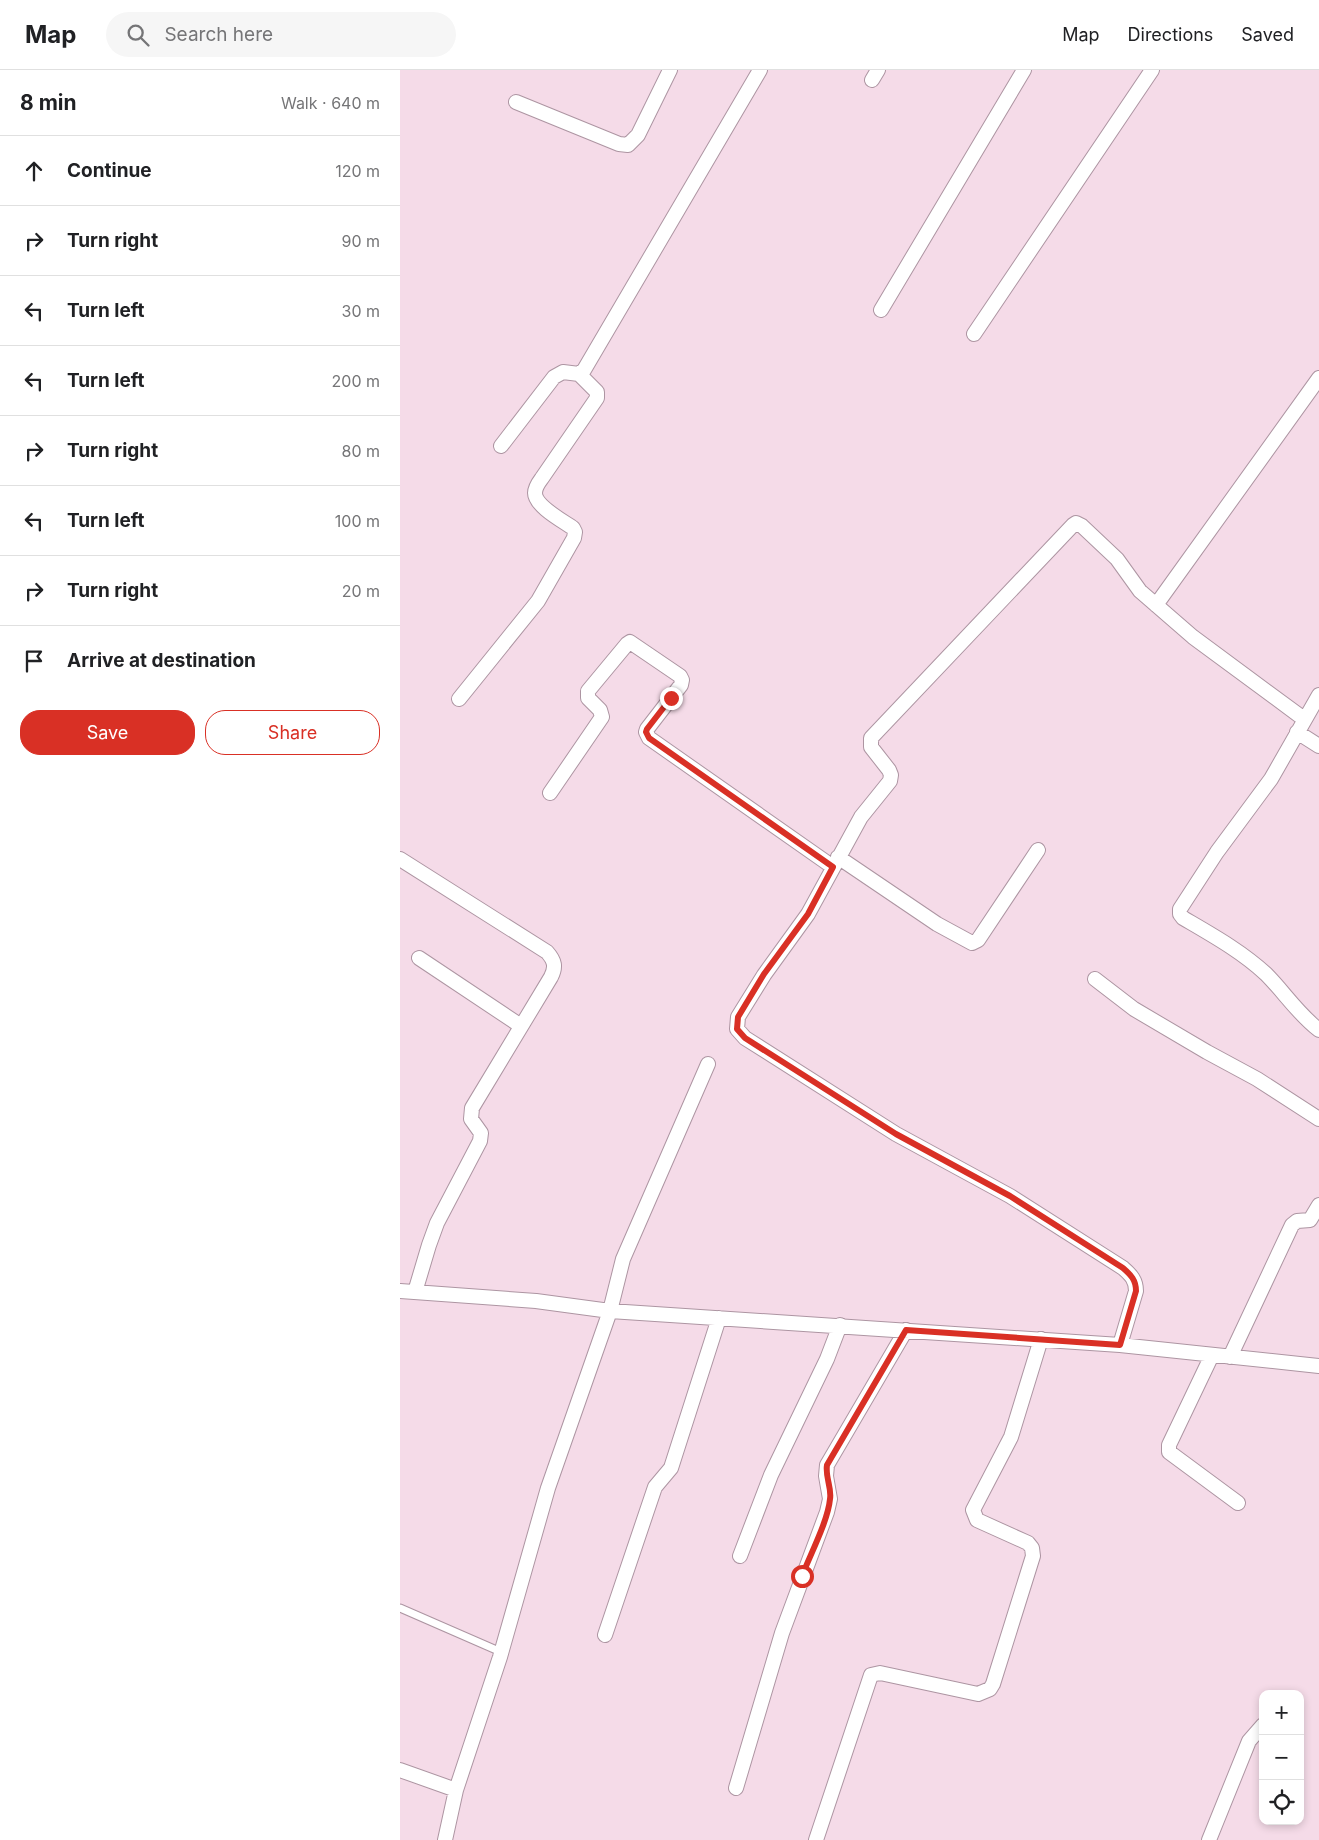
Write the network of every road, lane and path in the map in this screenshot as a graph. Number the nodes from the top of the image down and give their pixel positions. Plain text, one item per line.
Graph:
1 (670, 70) edge
2 (760, 70) edge
3 (1024, 70) edge
4 (1152, 70) edge
5 (516, 102) dead end
6 (881, 310) dead end
7 (974, 334) dead end
8 (578, 374) junction
9 (1319, 378) edge
10 (501, 446) dead end
11 (1156, 605) junction
12 (1319, 694) edge
13 (460, 699) dead end
14 (1304, 719) junction
15 (1297, 732) junction
16 (1319, 746) edge
17 (550, 793) dead end
18 (1038, 850) dead end
19 (400, 859) edge
20 (836, 862) junction
21 (419, 958) dead end
22 (1095, 979) dead end
23 (521, 1026) junction
24 (1319, 1030) edge
25 (708, 1064) dead end
26 (1319, 1118) edge
27 (1319, 1205) edge
28 (400, 1291) edge
29 (414, 1292) junction
30 (610, 1311) junction
31 (719, 1318) junction
32 (840, 1325) junction
33 (906, 1330) junction
34 (1042, 1339) junction
35 (1120, 1345) junction
36 (1212, 1355) junction
37 (1230, 1357) junction
38 (1319, 1366) edge
39 (1238, 1503) dead end
40 (740, 1556) dead end
41 (400, 1608) edge
42 (605, 1635) dead end
43 (501, 1652) junction
44 (1259, 1729) edge
45 (400, 1770) edge
46 (736, 1788) dead end
47 (456, 1790) junction
48 (445, 1840) edge
49 (816, 1840) edge
50 (1209, 1840) edge

1 - 5 street
2 - 8 street
3 - 6 street
4 - 7 street
8 - 10 street
8 - 13 street
9 - 11 street
11 - 14 street
11 - 20 street
12 - 14 street
14 - 15 street
15 - 16 street
15 - 24 street
17 - 20 street
18 - 20 street
19 - 23 street
20 - 35 street
21 - 23 street
22 - 26 street
23 - 29 street
25 - 30 street
27 - 37 street
28 - 29 street
29 - 30 street
30 - 31 street
30 - 43 street
31 - 32 street
31 - 42 street
32 - 33 street
32 - 40 street
33 - 34 street
33 - 46 street
34 - 35 street
34 - 49 street
35 - 36 street
36 - 37 street
36 - 39 street
37 - 38 street
41 - 43 lane
43 - 47 street
44 - 50 street
45 - 47 street
47 - 48 street

